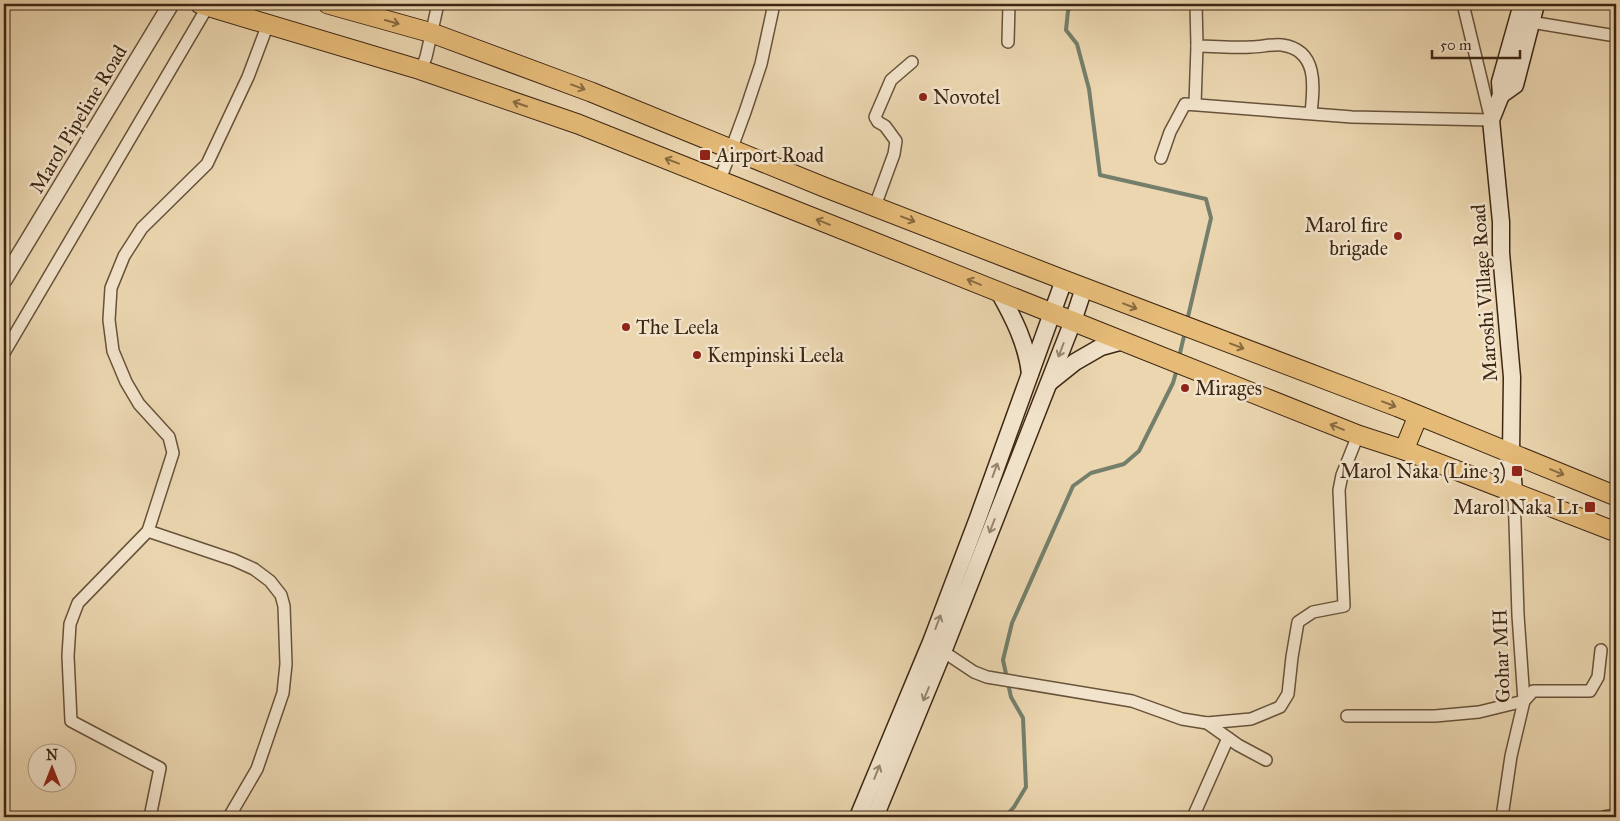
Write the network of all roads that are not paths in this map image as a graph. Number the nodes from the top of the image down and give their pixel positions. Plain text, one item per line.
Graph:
1 (171, 4) edge
2 (328, 4) edge
3 (438, 4) edge
4 (774, 4) edge
5 (1009, 4) edge
6 (1196, 4) edge
7 (1463, 4) edge
8 (1522, 4) edge
9 (1536, 4) edge
10 (204, 5) edge
11 (1524, 21) junction
12 (268, 24) junction
13 (432, 33) junction
14 (1616, 36) edge
15 (1008, 42) dead end
16 (1197, 46) junction
17 (912, 62) dead end
18 (421, 70) junction
19 (1195, 104) junction
20 (1311, 113) junction
21 (1491, 120) junction
22 (731, 149) junction
23 (1161, 158) dead end
24 (720, 180) junction
25 (875, 206) junction
26 (4, 280) edge
27 (1064, 280) junction
28 (1084, 288) junction
29 (999, 292) junction
30 (1052, 313) junction
31 (1073, 321) junction
32 (1123, 341) junction
33 (4, 353) edge
34 (1030, 374) junction
35 (1048, 383) junction
36 (1418, 416) junction
37 (1358, 435) junction
38 (1404, 450) junction
39 (1512, 454) junction
40 (1514, 492) junction
41 (1616, 496) edge
42 (148, 531) junction
43 (1616, 532) edge
44 (937, 647) junction
45 (1601, 650) dead end
46 (1524, 701) junction
47 (1347, 716) dead end
48 (1207, 723) junction
49 (1228, 738) junction
50 (1266, 760) dead end
51 (1616, 815) edge
52 (150, 817) edge
53 (229, 817) edge
54 (858, 817) edge
55 (875, 817) edge
56 (1193, 817) edge
57 (1502, 817) edge
58 (1604, 817) edge

1 - 26 street, Marol Pipeline Road
2 -> 13 main road
3 - 13 street
4 - 22 street
5 - 15 street
6 - 16 street
7 - 21 street
8 - 11 main road, Maroshi Village Road
9 - 11 main road, Maroshi Village Road
10 - 12 main road
10 - 33 street
11 - 14 street
11 - 21 main road, Maroshi Village Road
12 - 18 main road
12 - 42 street
13 - 18 street
13 -> 22 main road
16 - 19 street
16 - 20 street
17 - 25 street
24 -> 18 main road
19 - 20 street
19 - 23 street
20 - 21 street
21 - 39 main road, Maroshi Village Road
22 - 24 street
22 - 25 main road
29 -> 24 main road
25 -> 27 main road
27 - 28 main road
27 - 30 main road
28 - 31 main road
28 -> 36 main road
29 - 30 main road
29 - 34 main road
30 - 31 main road
30 - 34 main road
31 - 32 main road
31 -> 35 main road
32 - 35 main road
37 -> 32 main road
44 -> 34 main road
35 -> 44 main road
36 - 38 main road
36 - 39 main road
37 - 38 main road
37 - 48 street
38 - 40 main road
39 - 40 main road, Maroshi Village Road
39 -> 41 main road
40 - 43 main road
40 - 46 street, Gohar MH
42 - 52 street
42 - 53 street
44 - 48 street
54 -> 44 main road
44 -> 55 main road
45 - 46 street
46 - 47 street
46 - 57 street, Gohar MH
48 - 49 street
49 - 50 street
49 - 56 street
51 - 58 street

